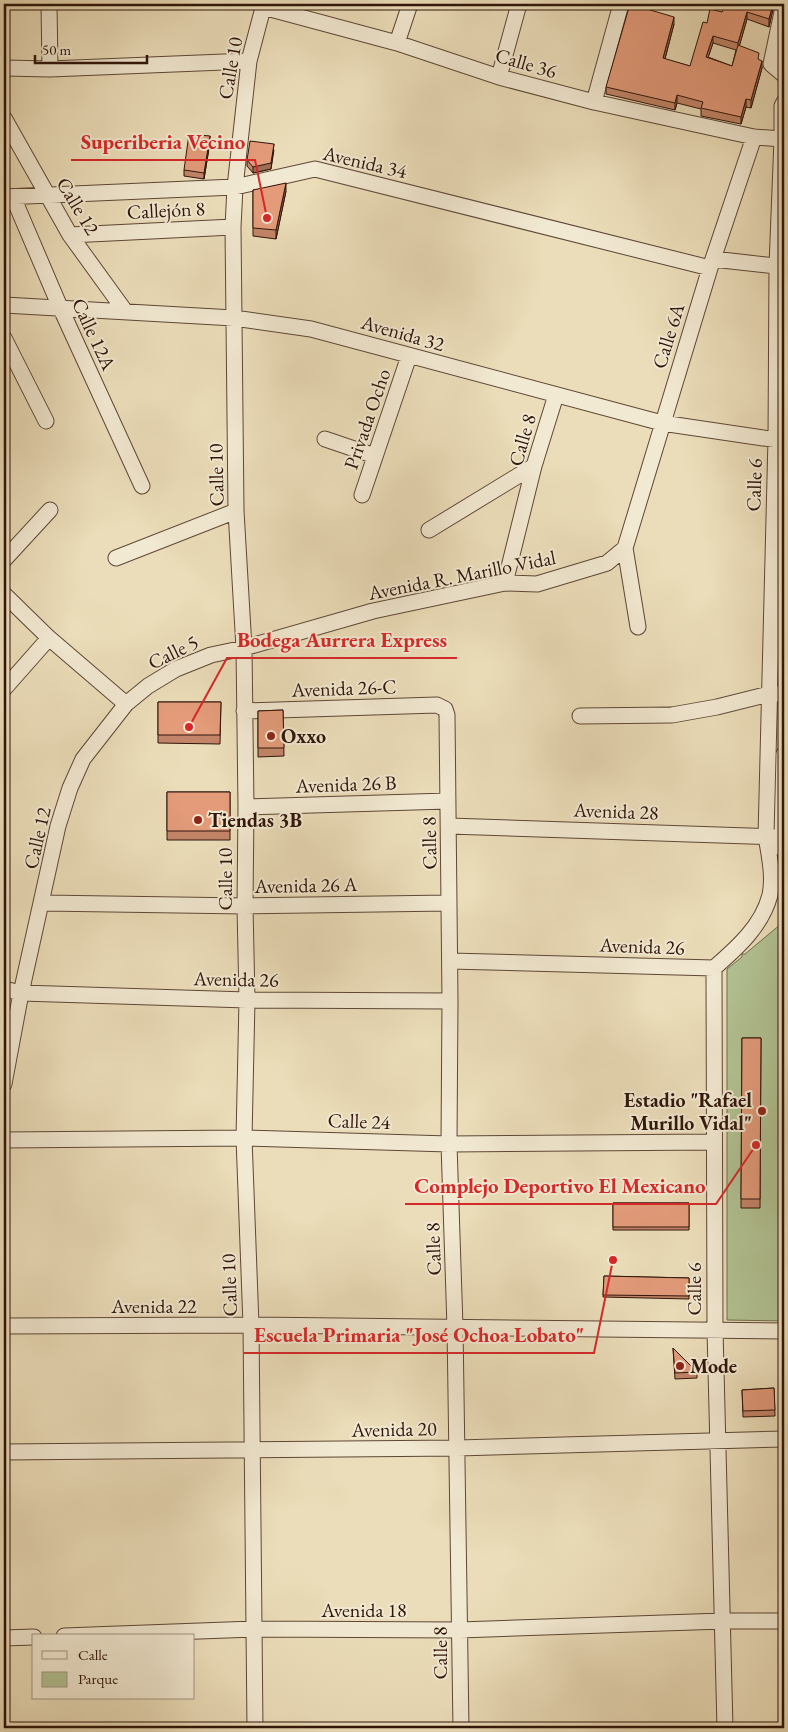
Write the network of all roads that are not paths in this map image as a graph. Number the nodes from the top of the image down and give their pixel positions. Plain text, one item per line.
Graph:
1 (49, 4) edge
2 (410, 4) edge
3 (519, 4) edge
4 (621, 4) edge
5 (264, 5) edge
6 (782, 12) dead end
7 (398, 44) junction
8 (249, 61) junction
9 (4, 68) edge
10 (50, 68) junction
11 (784, 76) edge
12 (499, 77) junction
13 (594, 102) junction
14 (784, 102) edge
15 (4, 118) edge
16 (754, 137) junction
17 (782, 139) junction
18 (235, 187) junction
19 (48, 196) junction
20 (8, 197) edge
21 (233, 227) junction
22 (70, 235) junction
23 (711, 263) junction
24 (781, 266) edge
25 (4, 305) edge
26 (60, 307) junction
27 (125, 311) junction
28 (234, 318) junction
29 (4, 338) edge
30 (409, 356) junction
31 (556, 395) junction
32 (46, 421) dead end
33 (662, 423) junction
34 (326, 439) dead end
35 (780, 440) edge
36 (376, 456) junction
37 (534, 466) junction
38 (142, 486) dead end
39 (362, 495) dead end
40 (50, 510) dead end
41 (236, 511) junction
42 (429, 530) dead end
43 (624, 548) junction
44 (116, 558) dead end
45 (4, 560) edge
46 (505, 583) junction
47 (4, 594) edge
48 (638, 627) dead end
49 (49, 638) junction
50 (244, 648) junction
51 (4, 689) edge
52 (768, 694) junction
53 (784, 694) edge
54 (126, 704) junction
55 (444, 709) joint
56 (244, 711) junction
57 (580, 716) dead end
58 (784, 754) edge
59 (448, 801) junction
60 (246, 807) junction
61 (449, 826) junction
62 (766, 836) junction
63 (782, 837) junction
64 (771, 869) junction
65 (43, 903) junction
66 (449, 903) junction
67 (245, 906) junction
68 (450, 961) junction
69 (714, 968) junction
70 (4, 989) edge
71 (22, 993) junction
72 (247, 1000) junction
73 (450, 1001) junction
74 (4, 1084) edge
75 (244, 1138) junction
76 (4, 1140) edge
77 (714, 1142) junction
78 (449, 1144) junction
79 (251, 1325) junction
80 (4, 1326) edge
81 (456, 1326) junction
82 (715, 1330) junction
83 (784, 1330) edge
84 (784, 1439) edge
85 (718, 1440) junction
86 (458, 1448) junction
87 (253, 1450) junction
88 (4, 1452) edge
89 (723, 1621) junction
90 (784, 1621) edge
91 (254, 1629) junction
92 (460, 1630) junction
93 (118, 1634) edge
94 (32, 1637) edge
95 (4, 1638) edge
96 (255, 1728) edge
97 (461, 1728) edge
98 (725, 1728) edge

1 - 10 street
2 - 7 street
3 - 12 street
4 - 13 street
5 - 7 street, Calle 36
5 - 8 street, Calle 10
6 - 11 street
7 - 12 street, Calle 36
8 - 10 street
8 - 18 street, Calle 10
9 - 10 street
12 - 13 street, Calle 36
13 - 16 street, Calle 36
14 - 17 street, Calle 6
15 - 19 street, Calle 12
16 - 17 street, Calle 36
16 - 23 street, Calle 6A
17 - 24 street, Calle 6
18 - 19 street, Avenida 34
18 - 21 street, Calle 10
18 - 23 street, Avenida 34
19 - 20 street, Avenida 34
19 - 22 street, Calle 12
20 - 26 street, Calle 12A
21 - 22 street, Callejón 8
21 - 28 street, Calle 10
22 - 27 street, Calle 12
23 - 24 street, Avenida 34
23 - 33 street, Calle 6A
24 - 35 street, Calle 6
25 - 26 street, Avenida 32
26 - 27 street, Avenida 32
26 - 38 street, Calle 12A
27 - 28 street, Avenida 32
28 - 30 street, Avenida 32
28 - 41 street, Calle 10
29 - 32 street
30 - 31 street, Avenida 32
30 - 36 street, Privada Ocho
31 - 33 street, Avenida 32
31 - 37 street, Calle 8
33 - 35 street, Avenida 32
33 - 43 street, Calle 6A
34 - 36 street
35 - 52 street, Calle 6
36 - 39 street, Privada Ocho
37 - 42 street
37 - 46 street, Calle 8
40 - 45 street
41 - 44 street
41 - 50 street, Calle 10
43 - 46 street, Avenida R. Marillo Vidal
43 - 48 street
46 - 50 street, Avenida R. Marillo Vidal
47 - 49 street
49 - 51 street
49 - 54 street
50 - 54 street, Calle 5
50 - 56 street, Calle 10
52 - 53 street
52 - 57 street
52 - 62 street, Calle 6
54 - 65 street, Calle 12
55 - 56 street, Avenida 26-C
55 - 59 street, Calle 8
56 - 60 street, Calle 10
58 - 63 street, Calle 6
59 - 60 street, Avenida 26 B
59 - 61 street, Calle 8
60 - 67 street, Calle 10
61 - 62 street, Avenida 28
61 - 66 street, Calle 8
62 - 63 street, Avenida 28
62 - 64 street, Calle 6
63 - 64 street, Calle 6
64 - 69 street, Calle 6
65 - 67 street, Avenida 26 A
65 - 71 street, Calle 12
66 - 67 street, Avenida 26 A
66 - 68 street, Calle 8
67 - 72 street, Calle 10
68 - 69 street, Avenida 26
68 - 73 street, Calle 8
69 - 77 street, Calle 6
70 - 71 street, Avenida 26
71 - 72 street, Avenida 26
71 - 74 street, Calle 12
72 - 73 street, Avenida 26
72 - 75 street, Calle 10
73 - 78 street, Calle 8
75 - 76 street, Calle 24
75 - 78 street, Calle 24
75 - 79 street, Calle 10
77 - 78 street, Calle 24
77 - 82 street, Calle 6
78 - 81 street, Calle 8
79 - 80 street, Avenida 22
79 - 81 street, Avenida 22
79 - 87 street, Calle 10
81 - 82 street, Avenida 22
81 - 86 street, Calle 8
82 - 83 street, Avenida 22
82 - 85 street, Calle 6
84 - 85 street, Avenida 20
85 - 86 street, Avenida 20
85 - 89 street, Calle 6
86 - 87 street, Avenida 20
86 - 92 street, Calle 8
87 - 88 street, Avenida 20
87 - 91 street, Calle 10
89 - 90 street, Avenida 18
89 - 92 street, Avenida 18
89 - 98 street, Calle 6
91 - 92 street, Avenida 18
91 - 93 street, Avenida 18
91 - 96 street, Calle 10
92 - 97 street, Calle 8
94 - 95 street

